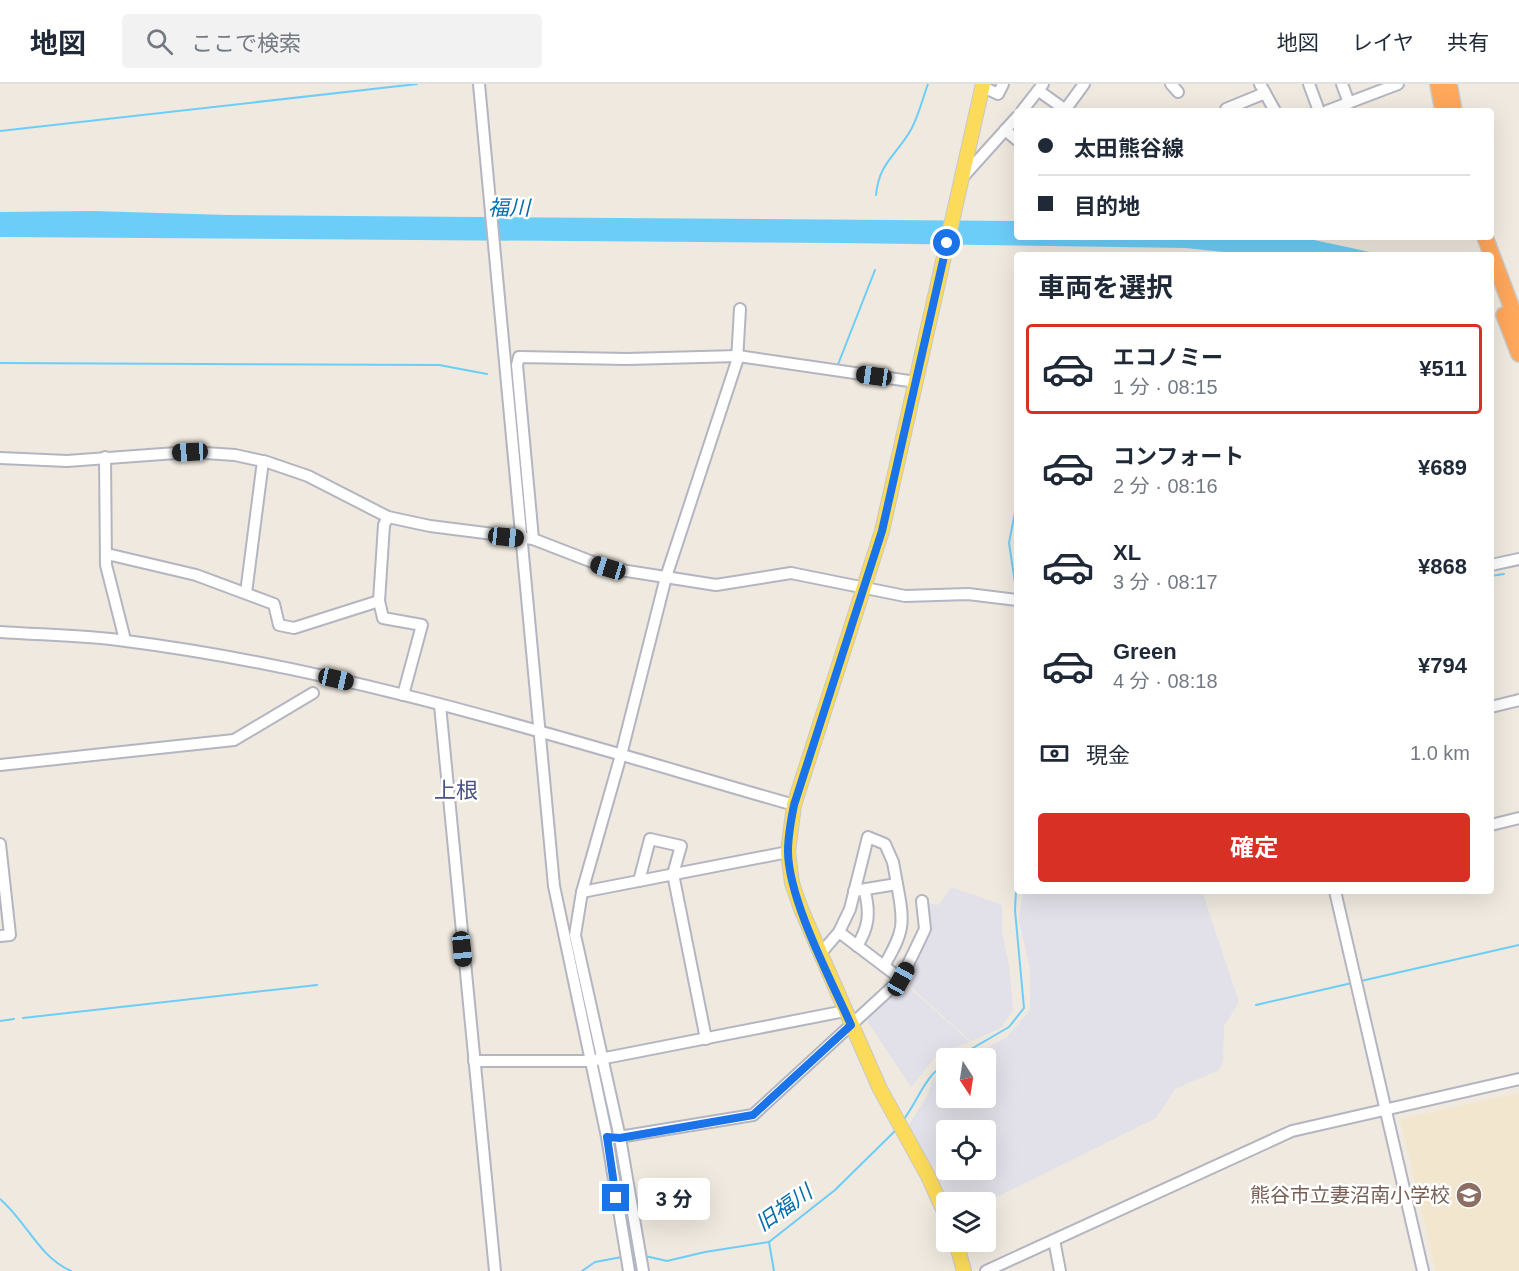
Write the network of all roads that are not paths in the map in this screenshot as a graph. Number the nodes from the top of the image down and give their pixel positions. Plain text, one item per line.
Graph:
1 (479, 84) edge
2 (1004, 84) edge
3 (1084, 84) edge
4 (1309, 84) edge
5 (1342, 84) edge
6 (1398, 84) edge
7 (1438, 84) edge
8 (1449, 84) edge
9 (983, 85) edge
10 (1041, 87) edge
11 (1380, 87) edge
12 (1262, 88) edge
13 (1349, 103) junction
14 (1024, 108) edge
15 (1063, 108) edge
16 (1068, 108) edge
17 (1228, 108) edge
18 (1273, 108) edge
19 (1318, 108) edge
20 (1335, 108) edge
21 (1442, 108) edge
22 (1453, 108) edge
23 (1014, 120) edge
24 (1005, 130) junction
25 (1014, 138) edge
26 (962, 178) junction
27 (1494, 276) edge
28 (740, 309) dead end
29 (1517, 340) edge
30 (738, 356) junction
31 (916, 382) junction
32 (105, 458) junction
33 (0, 459) edge
34 (263, 461) junction
35 (388, 517) junction
36 (521, 538) junction
37 (533, 539) junction
38 (107, 554) junction
39 (1519, 559) edge
40 (1494, 564) edge
41 (666, 578) junction
42 (864, 588) junction
43 (246, 593) junction
44 (1012, 599) edge
45 (379, 601) junction
46 (0, 632) edge
47 (125, 640) junction
48 (314, 693) dead end
49 (403, 695) junction
50 (1519, 700) edge
51 (440, 705) junction
52 (1494, 706) edge
53 (539, 732) junction
54 (621, 755) junction
55 (0, 765) edge
56 (794, 805) junction
57 (1519, 818) edge
58 (1494, 824) edge
59 (0, 844) edge
60 (788, 852) junction
61 (673, 874) junction
62 (639, 881) junction
63 (897, 884) junction
64 (860, 891) junction
65 (582, 892) junction
66 (1336, 894) edge
67 (922, 901) dead end
68 (839, 932) junction
69 (0, 936) edge
70 (857, 946) junction
71 (820, 954) junction
72 (884, 966) junction
73 (901, 979) junction
74 (844, 1011) junction
75 (851, 1025) junction
76 (706, 1039) junction
77 (603, 1058) junction
78 (474, 1061) junction
79 (590, 1061) junction
80 (1519, 1079) edge
81 (1386, 1109) junction
82 (607, 1137) junction
83 (620, 1138) junction
84 (936, 1195) edge
85 (1054, 1240) junction
86 (959, 1252) edge
87 (642, 1268) edge
88 (629, 1269) edge
89 (495, 1271) edge
90 (964, 1271) edge
91 (986, 1271) edge
92 (1060, 1271) edge
93 (1423, 1271) edge

1 - 36 street
2 - 9 street
3 - 16 street
4 - 19 street
5 - 13 street
6 - 11 street
7 - 21 highway
8 - 22 highway
9 - 26 main road
10 - 14 street
10 - 15 street
11 - 13 street
12 - 17 street
12 - 18 street
13 - 20 street
23 - 24 street
24 - 25 street
24 - 26 street
26 - 31 main road
27 - 29 highway
28 - 30 street
30 - 31 street
30 - 37 street
30 - 41 street
31 - 42 main road
32 - 33 street
32 - 34 street
32 - 38 street
34 - 35 street
34 - 43 street
35 - 36 street
35 - 45 street
36 - 37 street
36 - 53 street
37 - 41 street
38 - 43 street
38 - 47 street
39 - 40 street
41 - 42 street
41 - 54 street
42 - 44 street
42 - 56 main road
43 - 45 street
45 - 49 street
46 - 47 street
47 - 49 street
48 - 55 street
49 - 51 street
50 - 52 street
51 - 53 street
51 - 78 street
53 - 54 street
53 - 79 street
54 - 56 street
54 - 65 street
56 - 60 main road
57 - 58 street
59 - 69 street
60 - 61 street
60 - 71 main road
61 - 62 street
61 - 62 street
61 - 76 street
62 - 65 street
63 - 64 street
63 - 64 street
63 - 72 street
64 - 68 street
64 - 70 street
65 - 77 street
66 - 81 street
67 - 73 street
68 - 70 street
68 - 71 street
70 - 72 street
71 - 74 main road
72 - 73 street
73 - 75 street
74 - 75 main road
74 - 76 street
75 - 83 street
75 - 84 main road
76 - 77 street
77 - 79 street
77 - 83 street
78 - 79 street
78 - 89 street
79 - 82 street
80 - 81 street
81 - 85 street
81 - 93 street
82 - 83 street
82 - 88 street
83 - 87 street
85 - 91 street
85 - 92 street
86 - 90 main road

